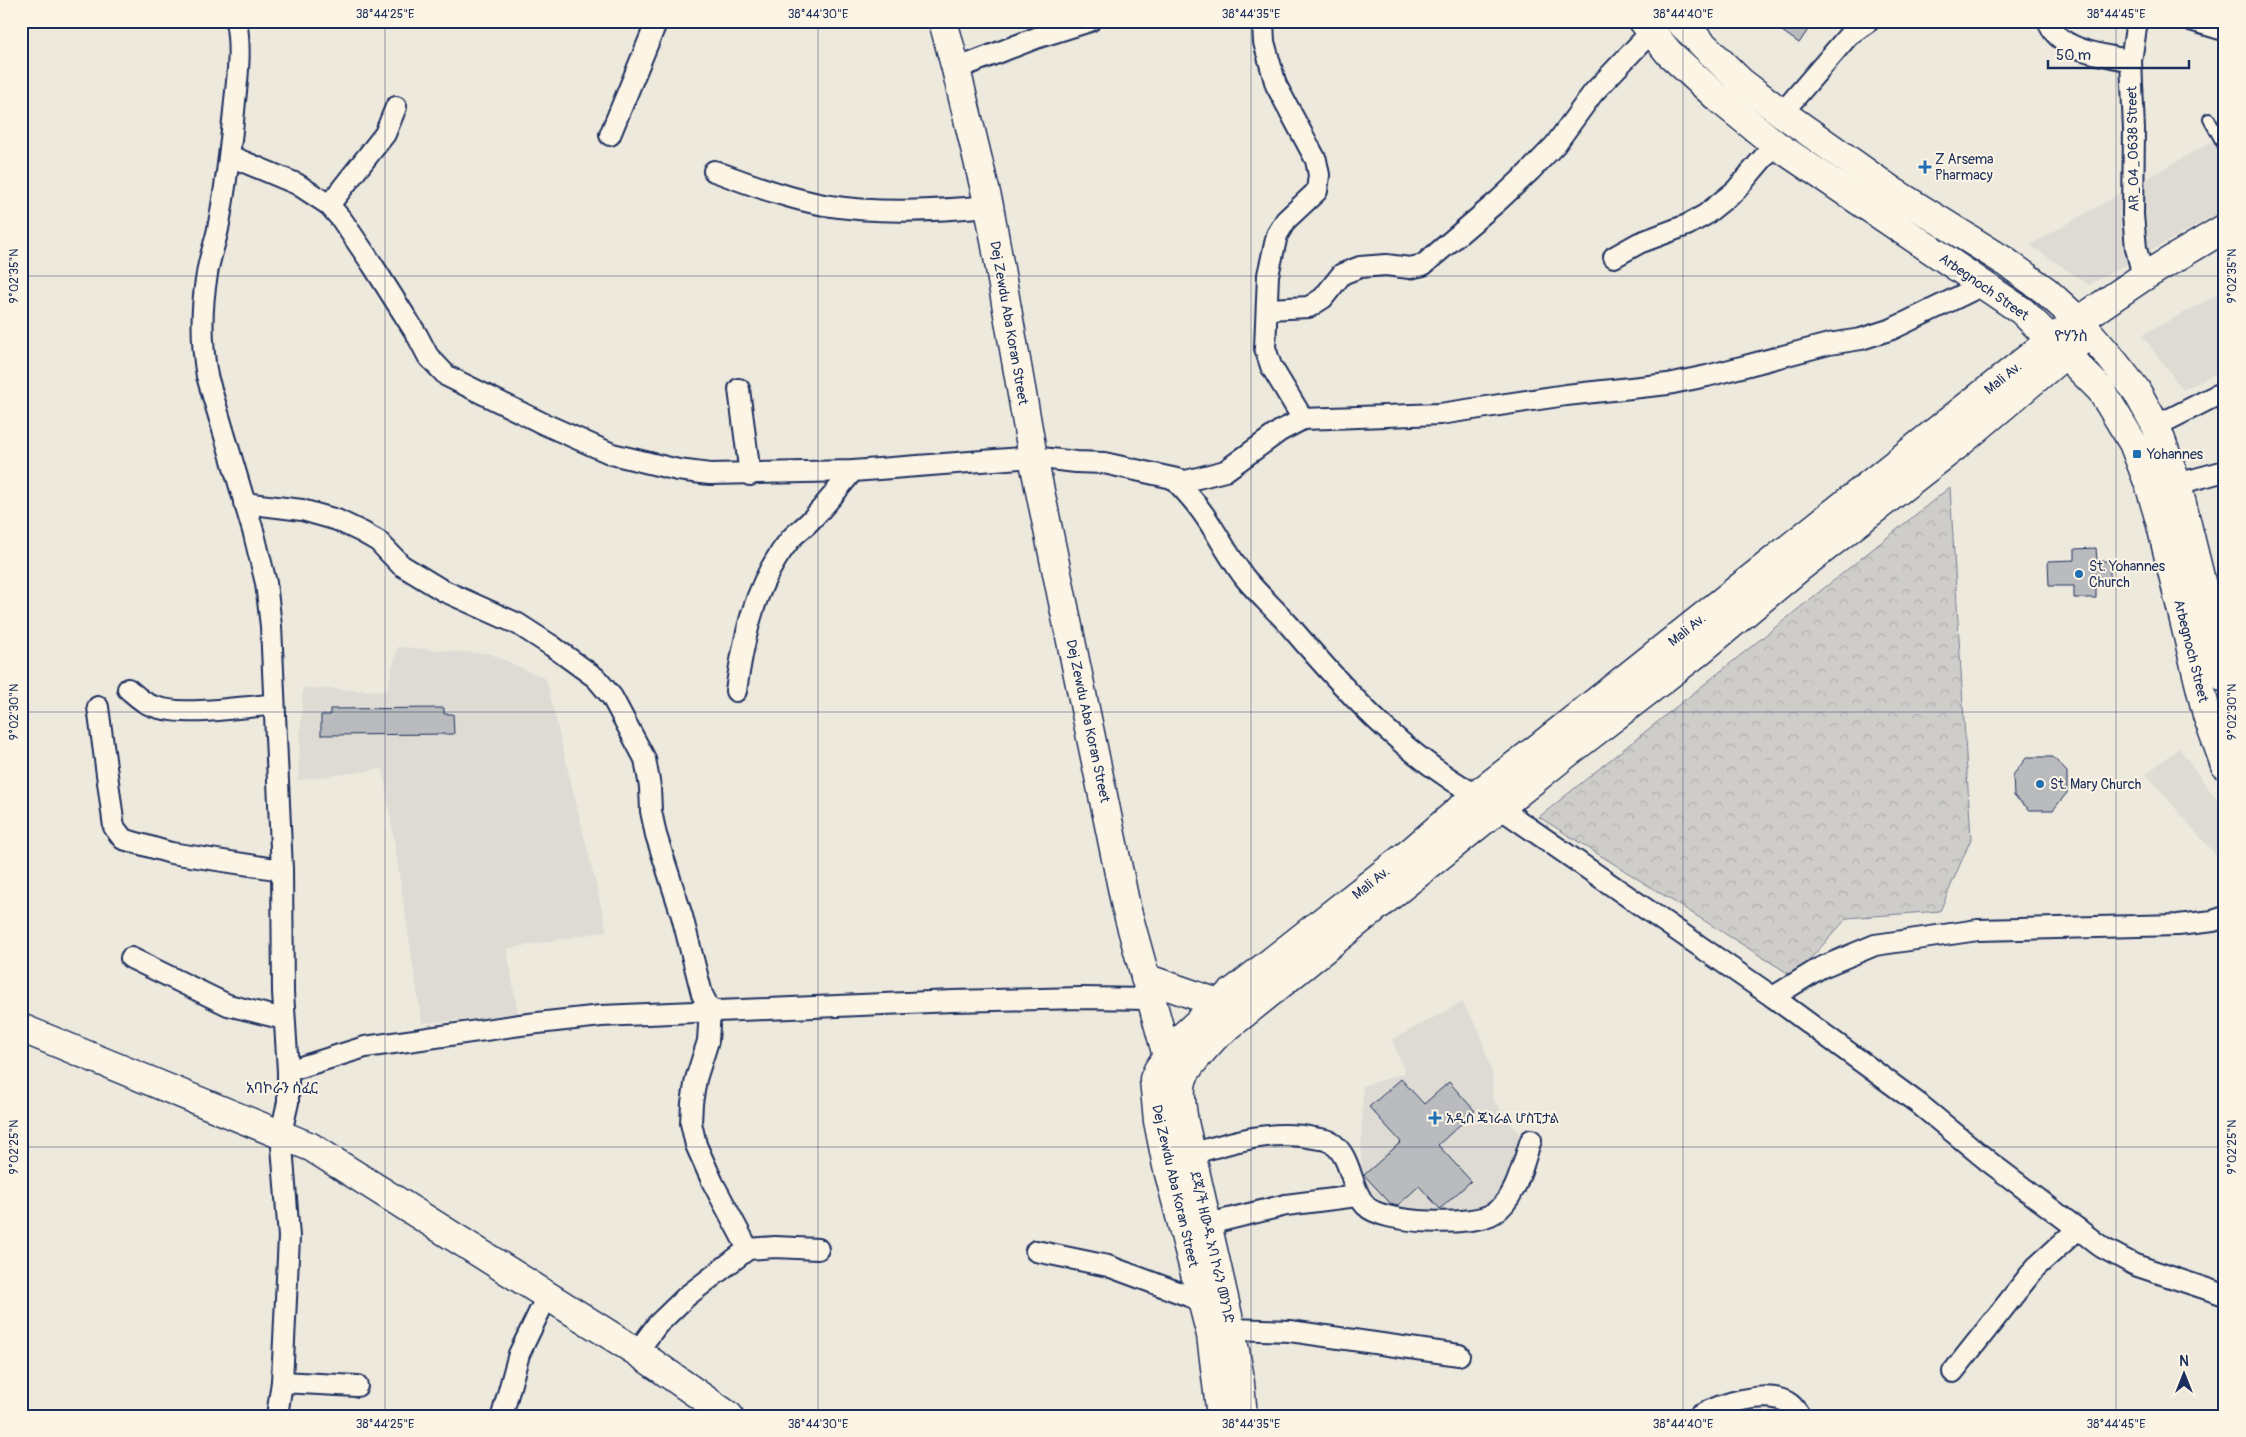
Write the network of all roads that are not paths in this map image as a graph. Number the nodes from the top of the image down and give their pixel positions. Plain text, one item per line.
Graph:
1 (236, 21) edge
2 (657, 21) edge
3 (943, 21) edge
4 (1090, 21) edge
5 (1263, 21) edge
6 (1869, 21) edge
7 (2048, 21) edge
8 (2137, 21) edge
9 (2176, 21) edge
10 (1682, 22) edge
11 (1647, 26) edge
12 (2225, 37) edge
13 (2131, 60) junction
14 (956, 69) junction
15 (396, 107) dead end
16 (1782, 113) junction
17 (2209, 119) dead end
18 (610, 135) dead end
19 (1775, 144) junction
20 (2225, 148) edge
21 (230, 156) junction
22 (714, 171) dead end
23 (329, 205) junction
24 (989, 206) junction
25 (2225, 228) edge
26 (2225, 250) edge
27 (1614, 258) dead end
28 (2143, 277) junction
29 (1983, 285) junction
30 (1268, 309) junction
31 (2085, 327) junction
32 (2058, 346) junction
33 (739, 389) dead end
34 (2225, 391) edge
35 (1303, 419) junction
36 (2156, 426) junction
37 (1949, 436) junction
38 (1033, 457) junction
39 (853, 471) junction
40 (2225, 471) edge
41 (750, 475) junction
42 (1180, 480) junction
43 (2177, 484) junction
44 (244, 503) junction
45 (2225, 678) edge
46 (128, 689) dead end
47 (736, 691) dead end
48 (273, 705) junction
49 (98, 707) dead end
50 (2225, 765) edge
51 (1475, 796) junction
52 (1500, 808) junction
53 (282, 870) junction
54 (2225, 917) edge
55 (131, 958) dead end
56 (1147, 989) junction
57 (1773, 996) junction
58 (1220, 1002) junction
59 (710, 1010) junction
60 (284, 1020) junction
61 (21, 1028) edge
62 (1166, 1056) junction
63 (288, 1071) junction
64 (1183, 1078) junction
65 (281, 1133) junction
66 (1531, 1140) dead end
67 (1191, 1154) junction
68 (1357, 1196) junction
69 (1208, 1224) junction
70 (2078, 1229) junction
71 (748, 1249) junction
72 (818, 1249) dead end
73 (1036, 1251) dead end
74 (546, 1296) junction
75 (2224, 1296) edge
76 (1202, 1301) junction
77 (1221, 1332) junction
78 (637, 1352) junction
79 (1459, 1355) dead end
80 (1953, 1372) dead end
81 (282, 1382) junction
82 (357, 1386) dead end
83 (277, 1416) edge
84 (502, 1416) edge
85 (729, 1416) edge
86 (1221, 1416) edge
87 (1243, 1416) edge
88 (1699, 1416) edge
89 (1800, 1416) edge

1 - 21 street
2 - 18 street
3 - 14 main road, Dej Zewdu Aba Koran Street
4 - 14 street
5 - 30 street
6 - 16 street
7 - 13 street
8 - 13 street, AR_04_0638 Street
9 - 12 lane
10 - 16 main road, Arbegnoch Street
11 - 19 main road, Arbegnoch Street
11 - 30 street
13 - 28 street, AR_04_0638 Street
14 - 24 main road, Dej Zewdu Aba Koran Street
15 - 23 street
16 - 31 main road, Arbegnoch Street
17 - 20 lane
19 - 27 street
19 - 29 main road, Arbegnoch Street
21 - 23 street
21 - 44 street
22 - 24 street
23 - 41 street
24 - 38 main road, Dej Zewdu Aba Koran Street
25 - 28 main road, Mali Av.
26 - 31 main road, Mali Av.
28 - 31 main road, Mali Av.
29 - 32 main road, Arbegnoch Street
29 - 35 street
30 - 35 street
31 - 32 main road, Mali Av.
31 - 36 main road, Arbegnoch Street
32 - 37 main road, Mali Av.
32 - 50 main road, Arbegnoch Street
33 - 41 street
34 - 36 street
35 - 42 street
36 - 43 main road, Arbegnoch Street
37 - 51 main road, Mali Av.
37 - 52 main road, Mali Av.
38 - 39 street
38 - 42 street
38 - 56 main road, Dej Zewdu Aba Koran Street
39 - 41 street
39 - 47 street
40 - 43 street
42 - 51 street
43 - 45 main road, Arbegnoch Street
44 - 48 street
44 - 59 street
46 - 48 street
48 - 53 street
49 - 53 street
51 - 52 street
51 - 58 main road, Mali Av.
52 - 57 street
52 - 64 main road, Mali Av.
53 - 60 street
54 - 57 street
55 - 60 street
56 - 58 main road
56 - 59 street
56 - 62 main road, Dej Zewdu Aba Koran Street
57 - 70 street
58 - 62 main road, Mali Av.
59 - 63 street
59 - 71 street
60 - 63 street
61 - 65 main road
62 - 64 main road
62 - 76 main road, Dej Zewdu Aba Koran Street
63 - 65 street
64 - 67 main road, ደጃ/ች ዘውዱ አባ ኮራን መንገድ
65 - 74 main road
65 - 81 street
66 - 68 street
67 - 68 street
67 - 69 main road, ደጃ/ች ዘውዱ አባ ኮራን መንገድ
68 - 69 street
69 - 77 main road, ደጃ/ች ዘውዱ አባ ኮራን መንገድ
70 - 75 street
70 - 80 street
71 - 72 street
71 - 78 street
73 - 76 street
74 - 78 main road
74 - 84 street
76 - 77 main road, Dej Zewdu Aba Koran Street
77 - 79 street
77 - 86 main road, Dej Zewdu Aba Koran Street
77 - 87 main road, ደጃ/ች ዘውዱ አባ ኮራን መንገድ
78 - 85 main road
81 - 82 street
81 - 83 street
88 - 89 street

